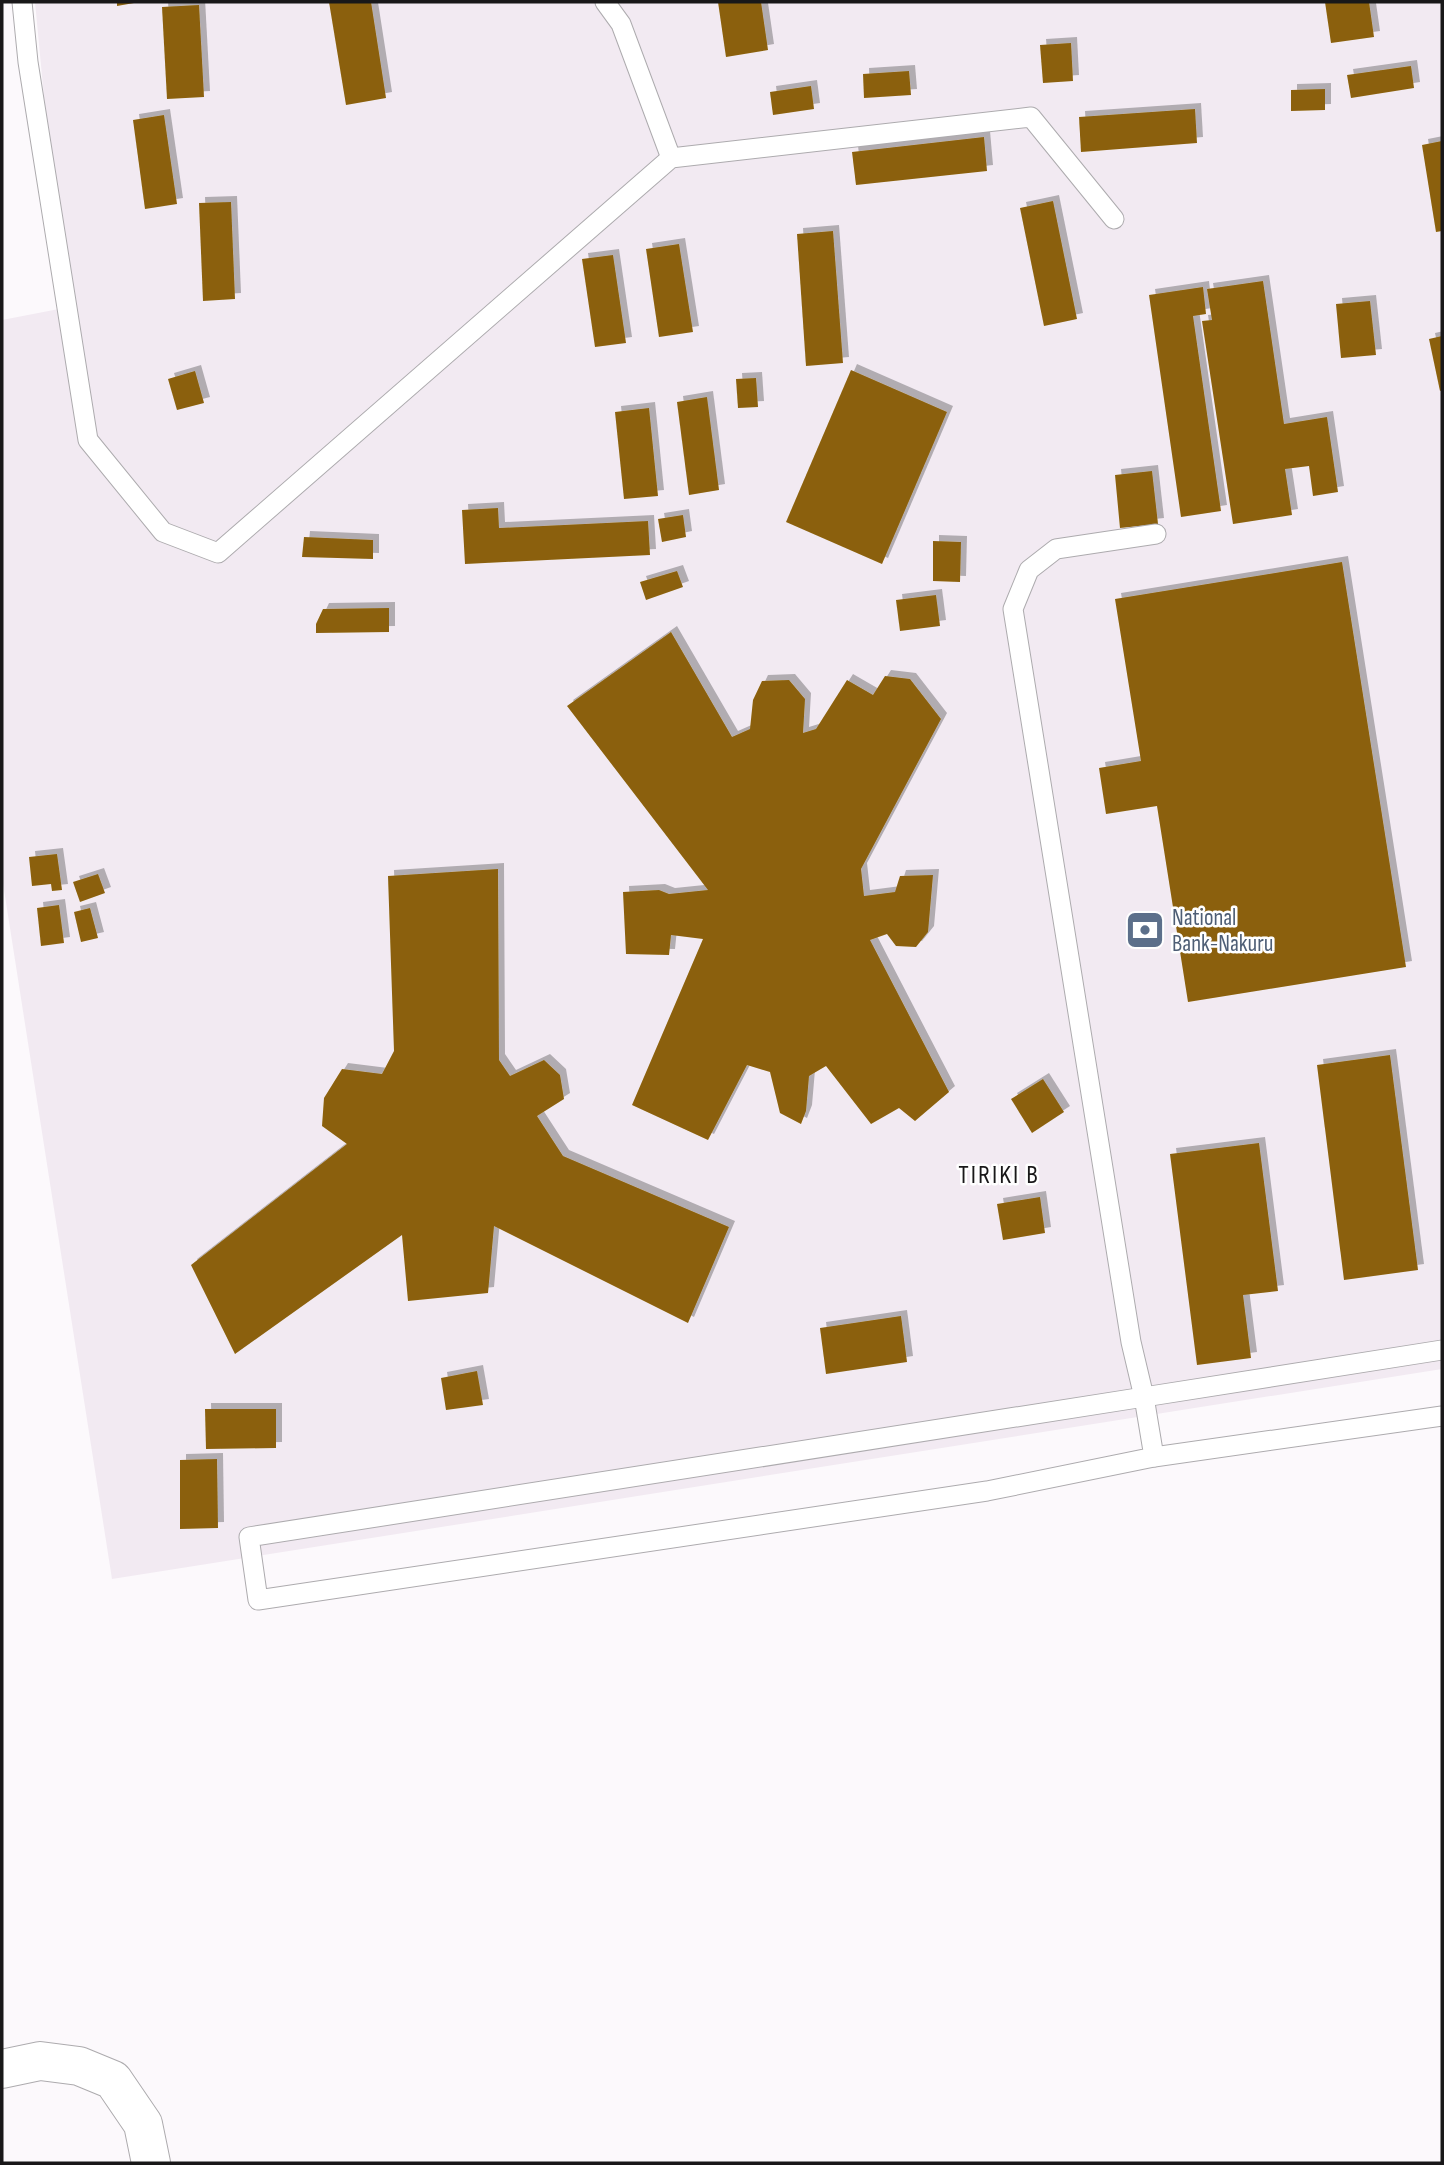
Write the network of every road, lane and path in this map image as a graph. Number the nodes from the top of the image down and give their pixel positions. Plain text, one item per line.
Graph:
1 (22, 2) edge
2 (605, 2) edge
3 (671, 158) junction
4 (1114, 219) dead end
5 (1156, 534) dead end
6 (1442, 1350) edge
7 (1144, 1398) junction
8 (1442, 1416) edge
9 (1154, 1457) junction
10 (2, 2069) edge
11 (150, 2163) edge

1 - 3 lane
2 - 3 lane
3 - 4 lane
5 - 7 lane
6 - 7 lane
7 - 9 lane
7 - 9 lane
8 - 9 lane
10 - 11 street

